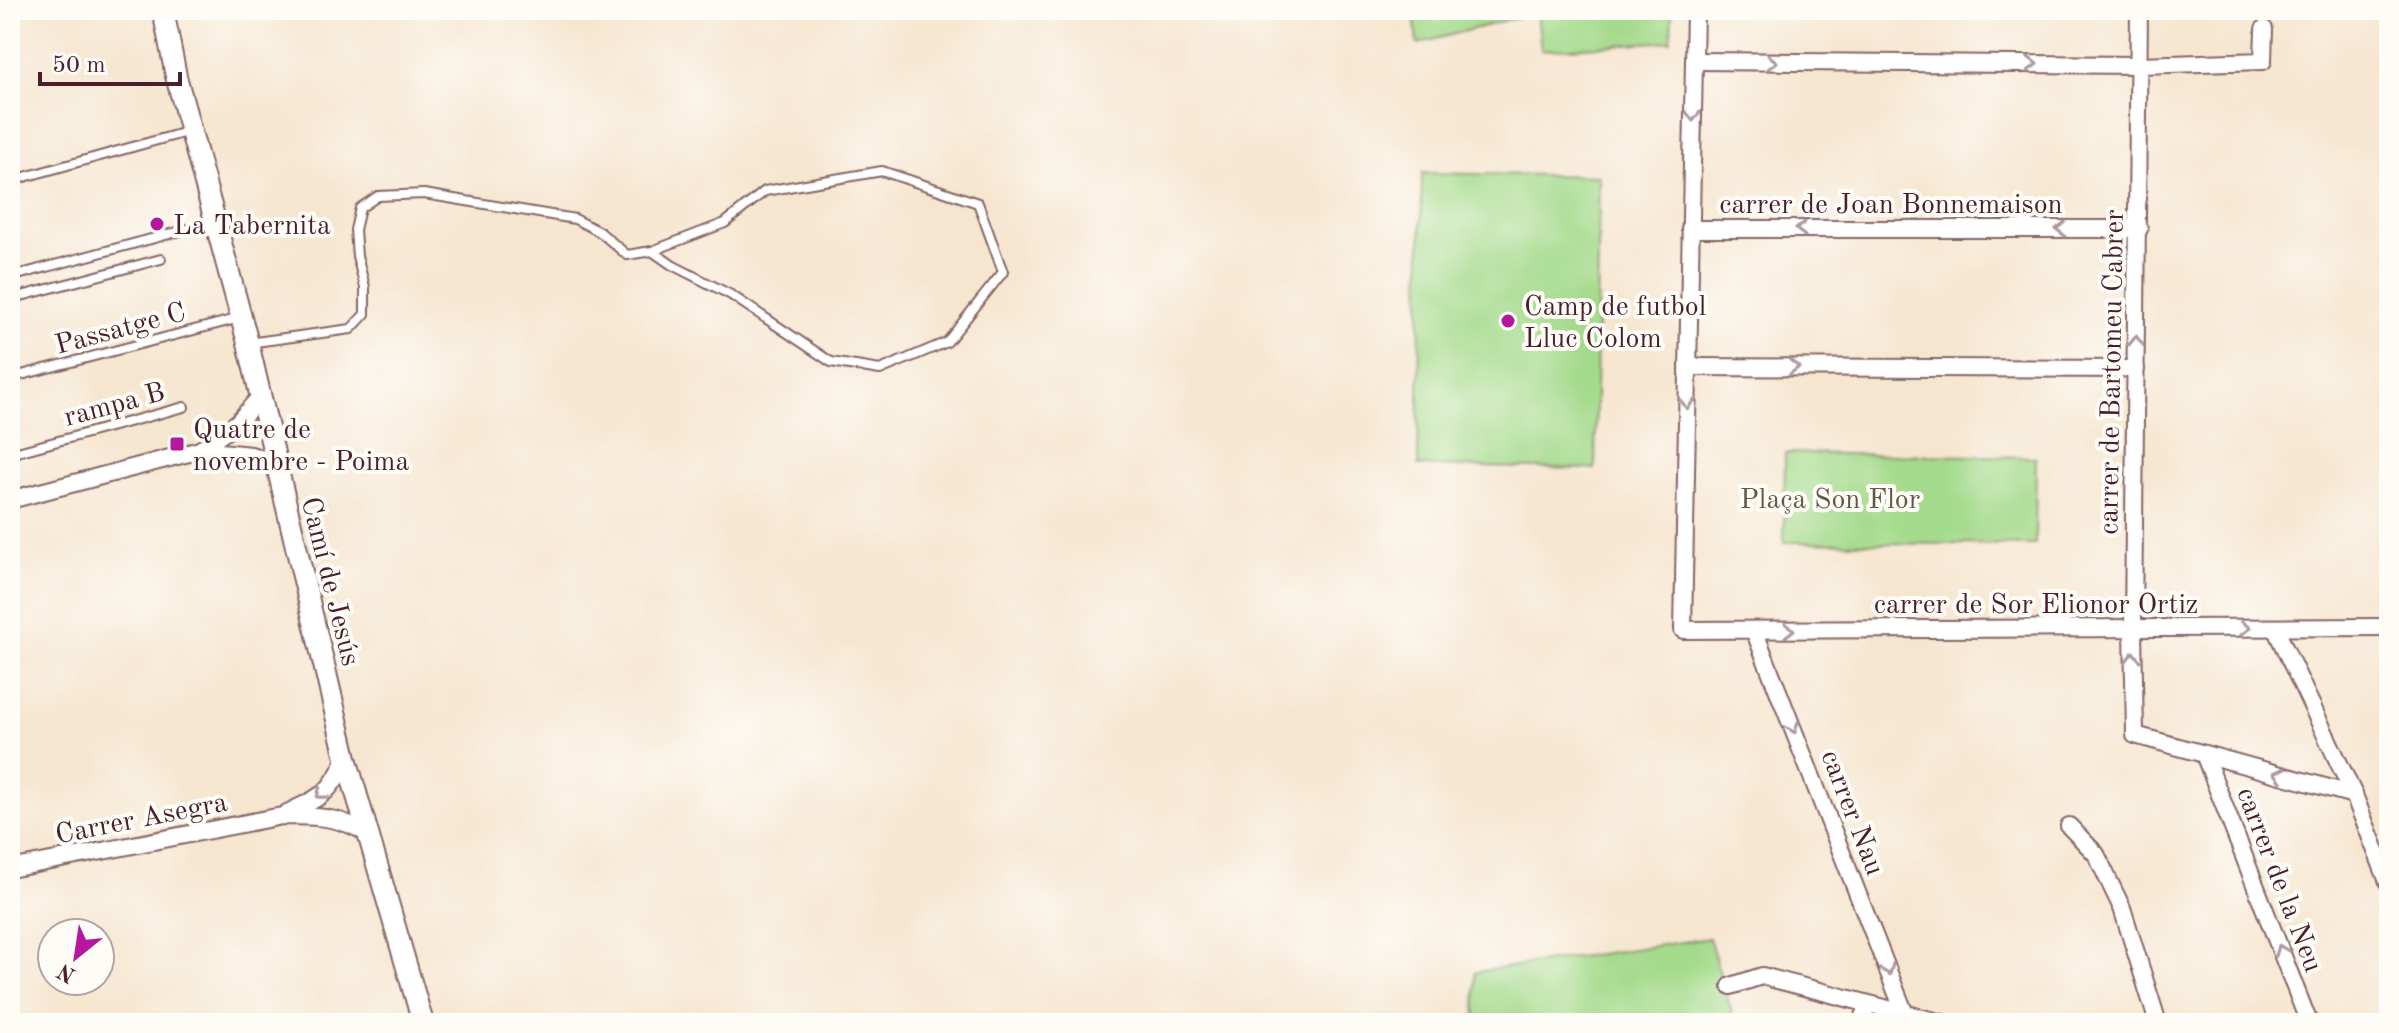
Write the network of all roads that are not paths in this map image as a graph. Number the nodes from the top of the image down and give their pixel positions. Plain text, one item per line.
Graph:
1 (163, 10) edge
2 (1695, 10) edge
3 (2139, 10) edge
4 (2264, 29) dead end
5 (1694, 61) junction
6 (2139, 65) junction
7 (190, 131) junction
8 (10, 181) edge
9 (215, 222) junction
10 (1690, 229) junction
11 (2139, 229) junction
12 (652, 251) junction
13 (161, 259) dead end
14 (10, 277) edge
15 (10, 299) edge
16 (241, 317) junction
17 (248, 343) junction
18 (1688, 367) junction
19 (2136, 369) junction
20 (10, 378) edge
21 (259, 398) junction
22 (184, 407) dead end
23 (200, 450) junction
24 (10, 454) edge
25 (276, 464) junction
26 (10, 500) edge
27 (2389, 627) edge
28 (2133, 628) junction
29 (2275, 628) junction
30 (1754, 630) junction
31 (2204, 754) junction
32 (346, 758) junction
33 (2354, 795) junction
34 (282, 816) junction
35 (2069, 826) dead end
36 (368, 834) junction
37 (10, 869) edge
38 (2389, 884) edge
39 (1731, 986) dead end
40 (1867, 1005) junction
41 (1905, 1014) junction
42 (423, 1023) edge
43 (1861, 1023) edge
44 (1942, 1023) edge
45 (2158, 1023) edge
46 (2309, 1023) edge

1 - 7 street, Camí de Jesús
2 - 5 street
3 - 6 street, carrer de Bartomeu Cabrer
4 - 6 street
5 -> 6 street
5 -> 10 street
6 - 11 street, carrer de Bartomeu Cabrer
7 - 8 lane
7 - 9 street, Camí de Jesús
9 - 14 lane
9 - 16 street, Camí de Jesús
11 -> 10 street, carrer de Joan Bonnemaison
10 - 18 street
19 -> 11 street, carrer de Bartomeu Cabrer
12 - 12 lane
12 - 17 lane
13 - 15 lane
16 - 17 street, Camí de Jesús
16 - 20 lane, Passatge C
17 - 21 street, Camí de Jesús
18 -> 19 street
18 -> 30 street, carrer de Sor Elionor Ortiz
19 - 28 street, carrer de Bartomeu Cabrer
21 - 23 street
21 - 25 street, Camí de Jesús
22 - 24 lane, rampa B
23 - 25 street
23 - 26 street
25 - 32 street, Camí de Jesús
27 - 29 street, carrer de Sor Elionor Ortiz
28 -> 29 street, carrer de Sor Elionor Ortiz
30 -> 28 street, carrer de Sor Elionor Ortiz
31 -> 28 street, carrer de Bartomeu Cabrer
29 - 33 street
30 -> 41 street, carrer Nau
33 -> 31 street
46 -> 31 street, carrer de la Neu
32 -> 34 street
32 - 36 street, Camí de Jesús
33 - 38 street
34 - 36 street
34 - 37 street, Carrer Asegra
35 - 45 street
36 - 42 street, Camí de Jesús
39 - 40 street
40 - 41 street
40 - 43 street
41 - 44 street

